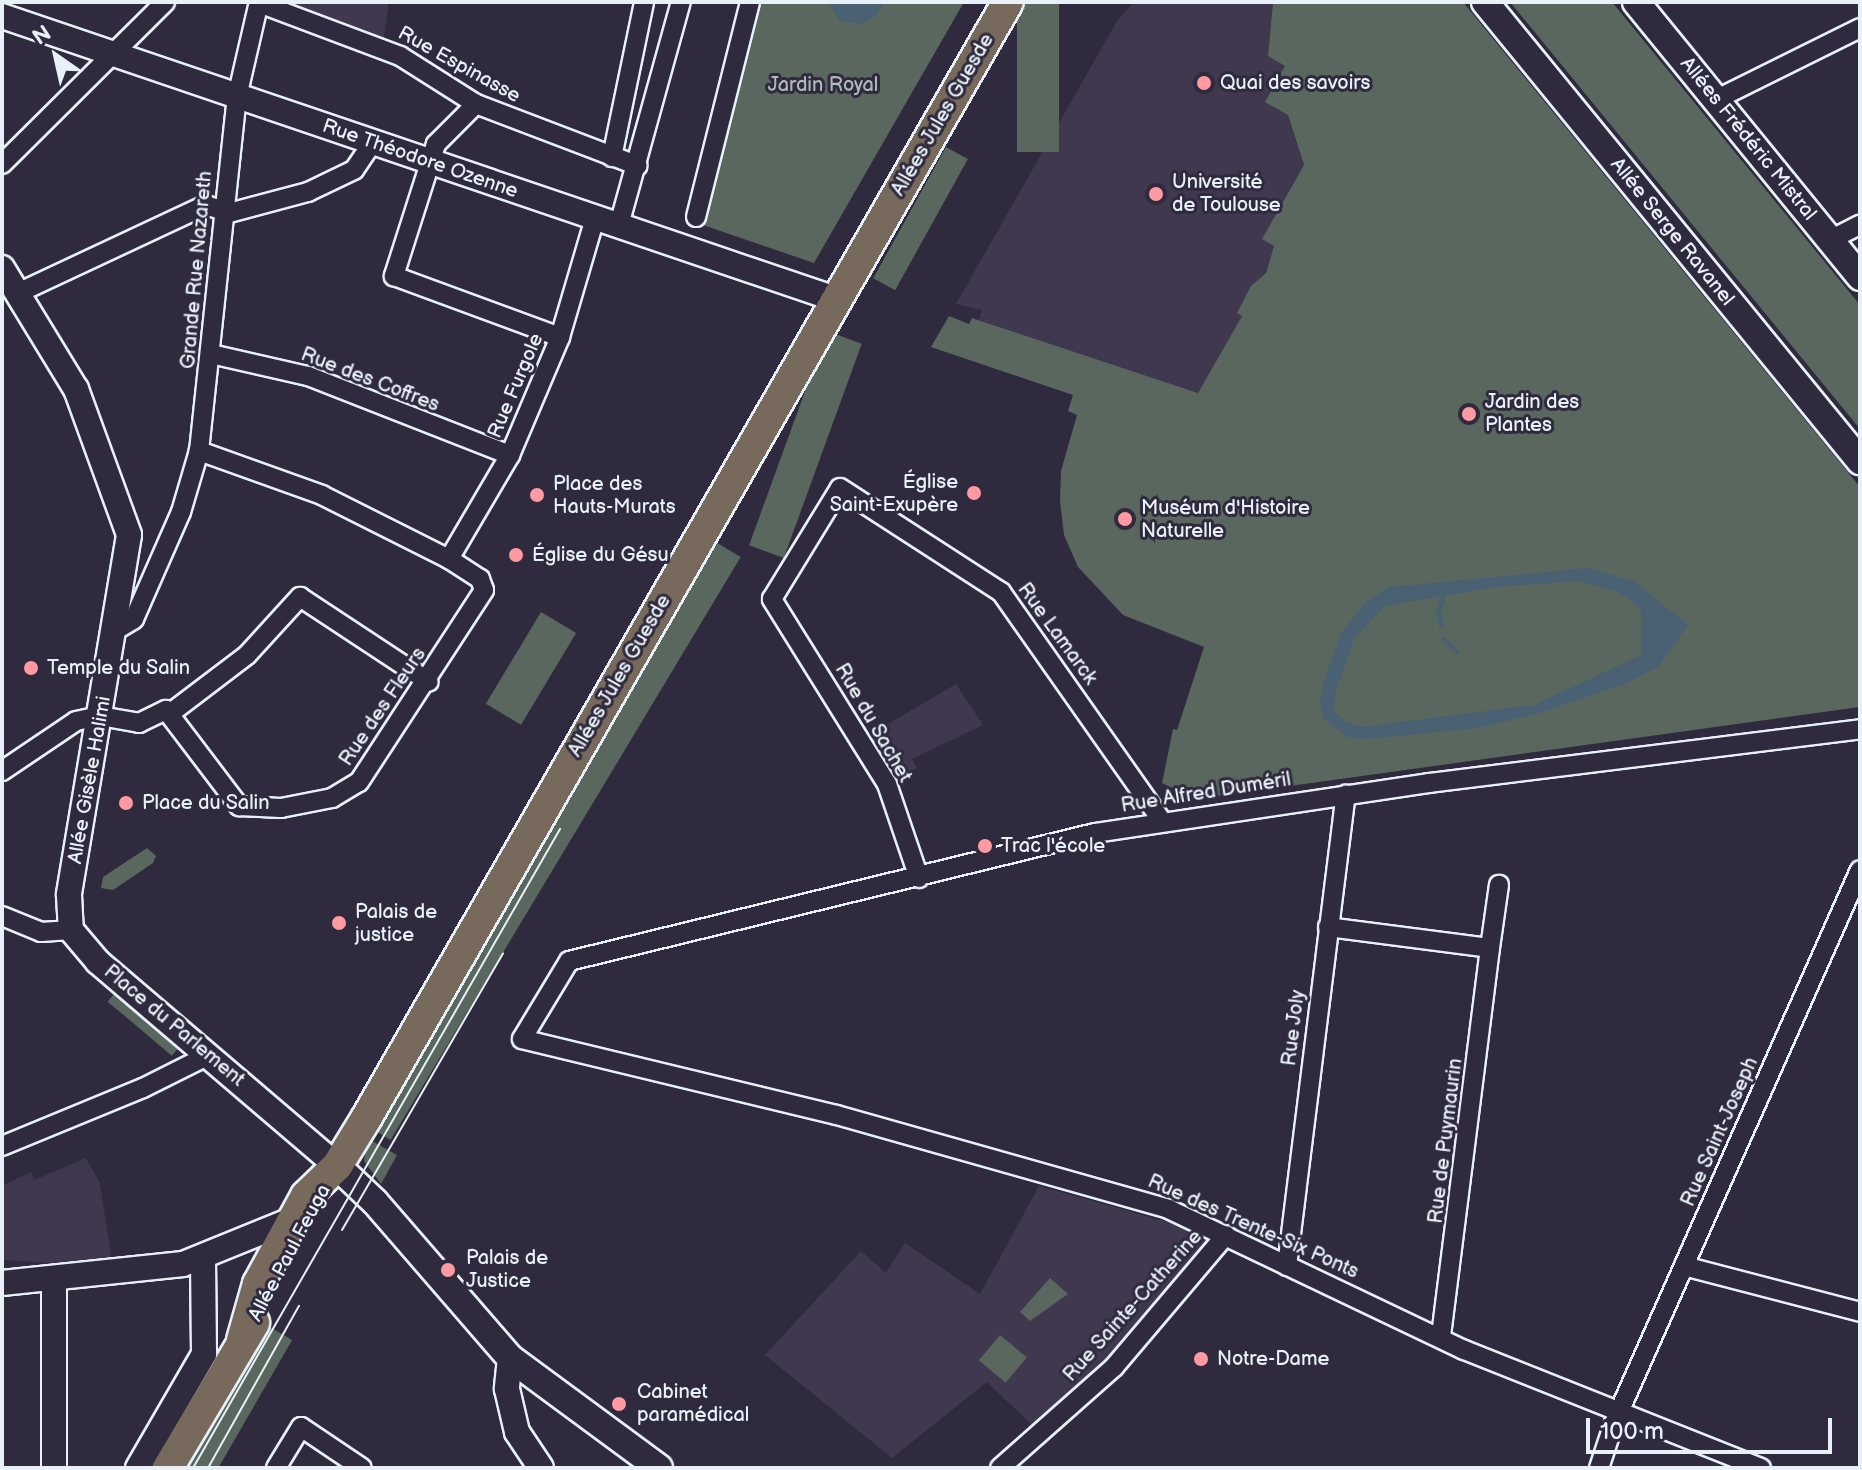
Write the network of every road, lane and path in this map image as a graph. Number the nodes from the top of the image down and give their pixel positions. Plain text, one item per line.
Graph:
1 (165, 2) edge
2 (644, 2) edge
3 (681, 2) edge
4 (750, 2) edge
5 (1008, 2) edge
6 (1485, 2) edge
7 (1636, 2) edge
8 (259, 3) edge
9 (2, 16) edge
10 (1860, 28) edge
11 (113, 52) junction
12 (237, 97) junction
13 (1715, 100) junction
14 (476, 104) junction
15 (372, 143) junction
16 (612, 157) junction
17 (428, 161) junction
18 (2, 164) edge
19 (638, 166) junction
20 (222, 212) junction
21 (696, 217) dead end
22 (595, 218) junction
23 (619, 225) junction
24 (1860, 225) edge
25 (1830, 240) junction
26 (2, 268) edge
27 (1860, 277) edge
28 (18, 293) junction
29 (838, 300) junction
30 (560, 337) junction
31 (211, 354) junction
32 (199, 451) junction
33 (510, 455) junction
34 (1860, 461) edge
35 (449, 559) junction
36 (772, 599) joint
37 (116, 630) junction
38 (429, 682) junction
39 (172, 712) junction
40 (100, 716) junction
41 (1860, 729) edge
42 (2, 771) edge
43 (1346, 795) junction
44 (1161, 820) junction
45 (1860, 870) edge
46 (919, 878) junction
47 (1499, 885) dead end
48 (2, 916) edge
49 (1328, 927) junction
50 (71, 930) junction
51 (1490, 948) junction
52 (522, 1039) joint
53 (209, 1055) junction
54 (2, 1146) edge
55 (337, 1166) junction
56 (294, 1219) junction
57 (1226, 1235) junction
58 (203, 1257) junction
59 (1287, 1266) junction
60 (1684, 1266) junction
61 (54, 1279) junction
62 (2, 1283) edge
63 (1860, 1312) edge
64 (1441, 1338) junction
65 (242, 1340) junction
66 (510, 1358) junction
67 (1619, 1412) junction
68 (537, 1466) edge
69 (54, 1468) edge
70 (138, 1468) edge
71 (168, 1468) edge
72 (276, 1468) edge
73 (362, 1468) edge
74 (659, 1468) edge
75 (1000, 1468) edge
76 (1599, 1468) edge
77 (1761, 1468) edge

1 - 11 street
2 - 16 street
3 - 19 street
4 - 21 street
5 - 29 main road, Allées Jules Guesde
6 - 34 main road, Allée Serge Ravanel
7 - 13 main road, Allées Frédéric Mistral
8 - 12 street, Grande Rue Nazareth
8 - 14 street, Rue Espinasse
9 - 11 street, Rue Théodore Ozenne
10 - 13 street
11 - 12 street, Rue Théodore Ozenne
11 - 18 street
12 - 15 street, Rue Théodore Ozenne
12 - 20 street, Grande Rue Nazareth
13 - 25 main road, Allées Frédéric Mistral
14 - 16 street, Rue Espinasse
14 - 17 street
15 - 17 street, Rue Théodore Ozenne
15 - 20 street
16 - 19 street, Rue Espinasse
17 - 22 street, Rue Théodore Ozenne
17 - 30 street
19 - 23 street
20 - 28 street
20 - 31 street, Grande Rue Nazareth
22 - 23 street, Rue Théodore Ozenne
22 - 30 street, Rue Furgole
23 - 29 street, Rue Théodore Ozenne
24 - 25 street
25 - 27 main road, Allées Frédéric Mistral
26 - 28 street, Allée Gisèle Halimi
28 - 37 street, Allée Gisèle Halimi
29 - 55 main road, Allées Jules Guesde
30 - 33 street, Rue Furgole
31 - 32 street, Grande Rue Nazareth
31 - 33 street, Rue des Coffres
32 - 35 street
32 - 37 street, Grande Rue Nazareth
33 - 35 street, Rue Furgole
35 - 38 street, Rue des Fleurs
36 - 44 street, Rue Lamarck
36 - 46 street, Rue du Sachet
37 - 40 street, Allée Gisèle Halimi
38 - 39 street
38 - 39 street, Rue des Fleurs
39 - 40 street
40 - 42 street
40 - 50 street, Allée Gisèle Halimi
41 - 43 street, Rue Alfred Duméril
43 - 44 street, Rue Alfred Duméril
43 - 49 street, Rue Joly
44 - 46 street, Rue Alfred Duméril
45 - 60 street, Rue Saint-Joseph
46 - 52 street, Rue Alfred Duméril
47 - 51 street, Rue de Puymaurin
48 - 50 street
49 - 51 street
49 - 59 street, Rue Joly
50 - 53 street, Place du Parlement
51 - 64 street, Rue de Puymaurin
52 - 57 street, Rue des Trente-Six Ponts
53 - 54 street
53 - 55 street, Place du Parlement
55 - 56 main road, Allées Jules Guesde
55 - 65 main road, Allée Paul Feuga
55 - 66 main road
56 - 58 street
56 - 65 main road, Allée Paul Feuga
57 - 59 street, Rue des Trente-Six Ponts
57 - 75 street, Rue Sainte-Catherine
58 - 61 street
58 - 70 street
59 - 64 street, Rue des Trente-Six Ponts
60 - 63 street
60 - 67 street, Rue Saint-Joseph
61 - 62 street
61 - 69 street
64 - 67 street, Rue des Trente-Six Ponts
65 - 71 main road, Allée Paul Feuga
66 - 68 street
66 - 74 main road
67 - 76 street, Rue Saint-Joseph
67 - 77 street, Rue des Trente-Six Ponts
72 - 73 street

